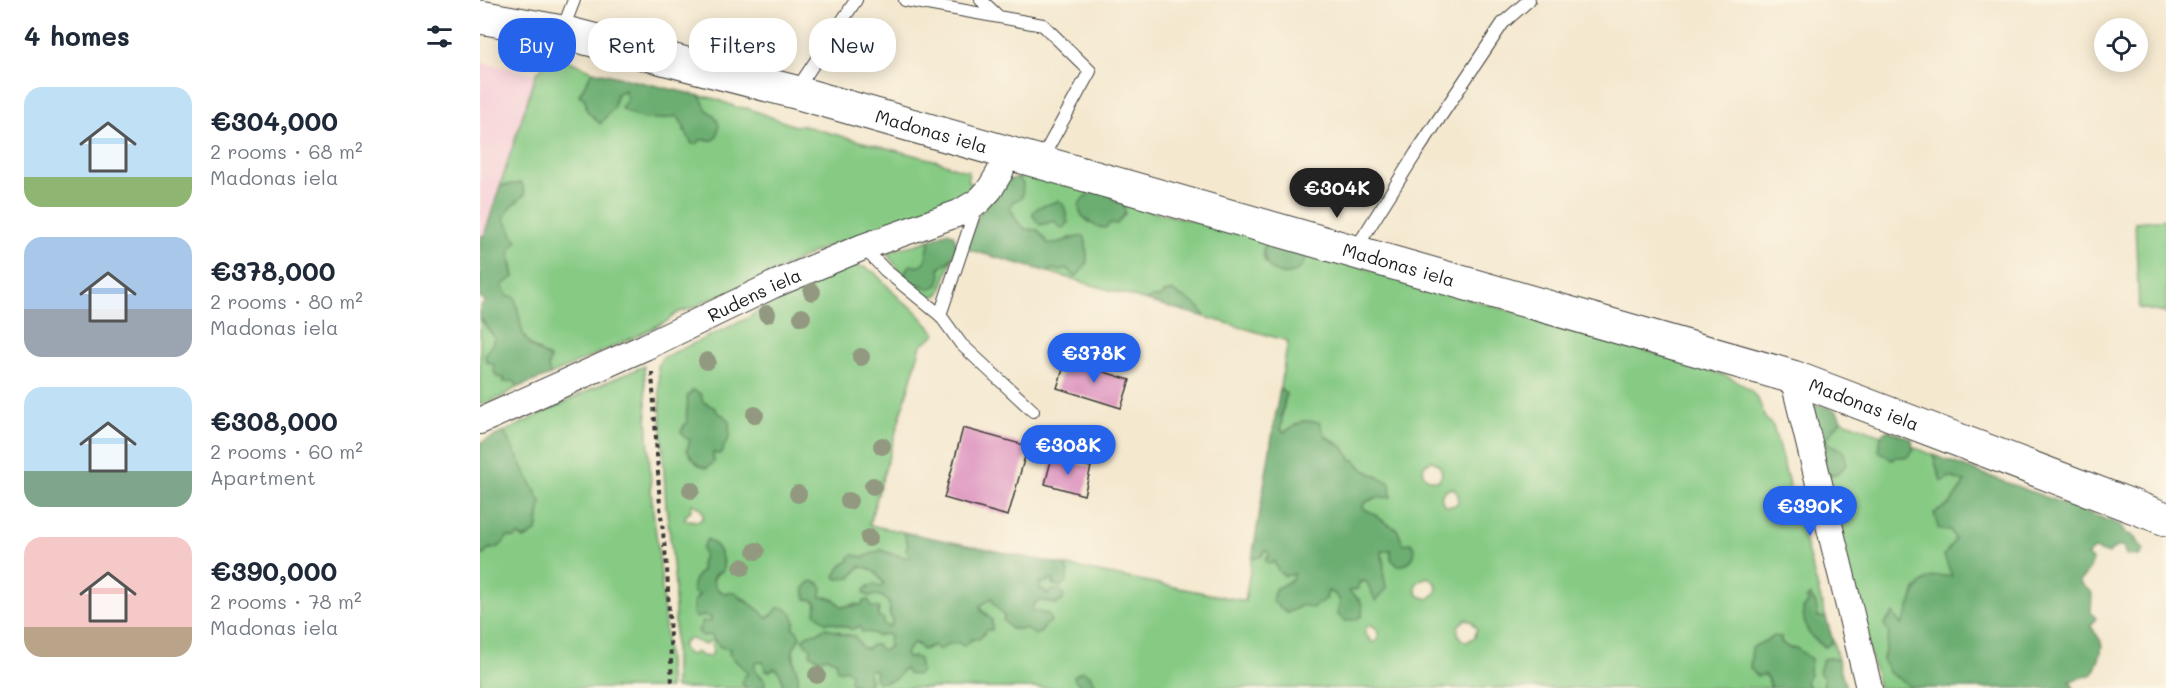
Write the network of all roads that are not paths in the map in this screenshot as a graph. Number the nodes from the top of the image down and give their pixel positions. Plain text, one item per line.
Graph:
1 (574, 0) edge
2 (856, 0) edge
3 (905, 0) edge
4 (981, 0) edge
5 (1529, 0) edge
6 (480, 16) edge
7 (999, 17) junction
8 (567, 18) edge
9 (498, 20) edge
10 (576, 36) edge
11 (795, 92) junction
12 (1006, 153) junction
13 (1040, 161) junction
14 (978, 201) junction
15 (863, 247) junction
16 (1354, 251) junction
17 (940, 315) junction
18 (1793, 377) junction
19 (1033, 411) dead end
20 (480, 421) edge
21 (2166, 519) edge
22 (1869, 688) edge

1 - 8 lane
2 - 11 lane
3 - 7 lane
4 - 7 lane
5 - 16 lane
6 - 9 main road, Madonas iela
7 - 13 lane
10 - 11 main road, Madonas iela
11 - 12 main road, Madonas iela
12 - 13 main road, Madonas iela
12 - 14 street, Rudens iela
13 - 16 main road, Madonas iela
14 - 15 street, Rudens iela
14 - 17 lane
15 - 17 lane
15 - 20 street, Rudens iela
16 - 18 main road, Madonas iela
17 - 19 lane
18 - 21 main road, Madonas iela
18 - 22 street

